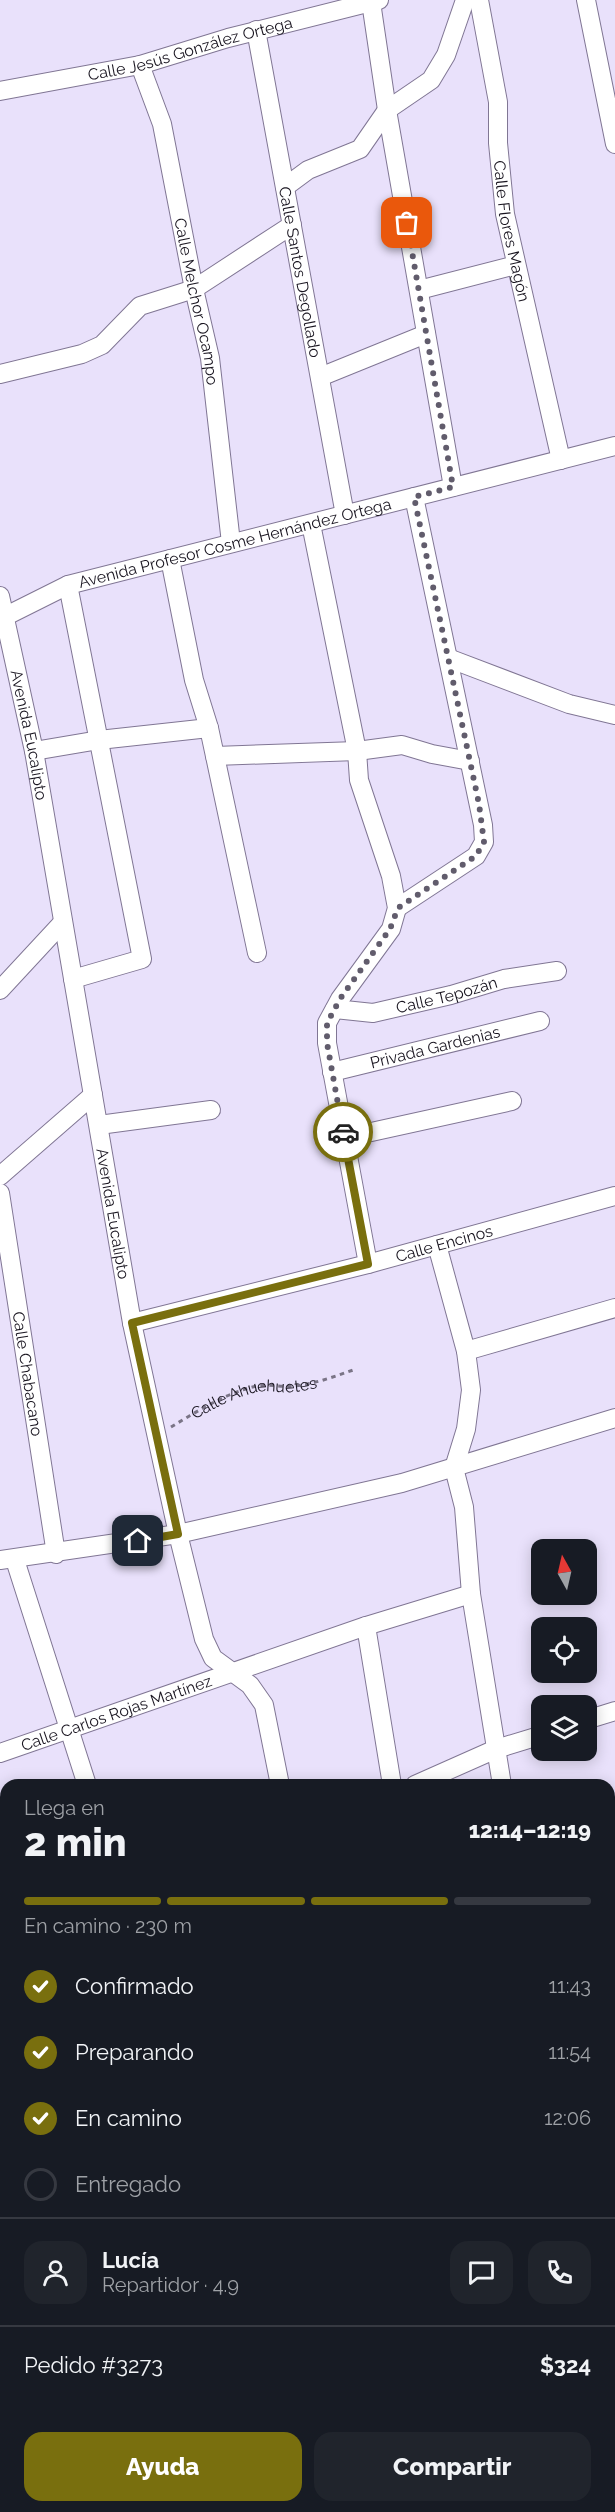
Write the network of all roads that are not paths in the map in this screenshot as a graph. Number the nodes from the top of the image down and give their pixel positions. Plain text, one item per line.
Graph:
1 (465, 0) edge
2 (479, 0) edge
3 (586, 0) edge
4 (375, 1) edge
5 (256, 30) junction
6 (140, 65) junction
7 (0, 91) edge
8 (387, 110) junction
9 (615, 144) edge
10 (285, 187) junction
11 (292, 225) junction
12 (516, 265) junction
13 (194, 289) junction
14 (418, 290) junction
15 (426, 334) junction
16 (0, 374) edge
17 (320, 377) junction
18 (615, 446) edge
19 (561, 460) junction
20 (453, 487) junction
21 (414, 497) junction
22 (345, 515) junction
23 (311, 524) junction
24 (231, 543) junction
25 (170, 559) junction
26 (68, 585) junction
27 (0, 596) edge
28 (2, 617) edge
29 (448, 658) junction
30 (615, 715) edge
31 (209, 728) junction
32 (99, 740) junction
33 (34, 751) junction
34 (357, 751) junction
35 (215, 756) junction
36 (470, 761) junction
37 (398, 908) junction
38 (63, 922) junction
39 (256, 953) dead end
40 (557, 971) dead end
41 (73, 979) junction
42 (0, 990) edge
43 (335, 1009) junction
44 (540, 1021) dead end
45 (332, 1072) junction
46 (93, 1095) junction
47 (512, 1101) dead end
48 (212, 1110) dead end
49 (99, 1125) junction
50 (344, 1138) junction
51 (0, 1176) edge
52 (0, 1193) edge
53 (615, 1196) edge
54 (437, 1245) junction
55 (368, 1264) junction
56 (615, 1308) edge
57 (132, 1323) junction
58 (466, 1351) junction
59 (615, 1418) edge
60 (454, 1468) junction
61 (178, 1534) junction
62 (56, 1554) junction
63 (7, 1560) edge
64 (471, 1594) junction
65 (366, 1626) junction
66 (232, 1672) junction
67 (615, 1711) edge
68 (597, 1717) edge
69 (68, 1729) junction
70 (531, 1738) edge
71 (496, 1749) junction
72 (0, 1752) edge
73 (85, 1779) edge
74 (279, 1779) edge
75 (391, 1779) edge
76 (428, 1779) edge
77 (501, 1779) edge

1 - 8 street
2 - 12 street, Calle Flores Magón
3 - 9 street
4 - 5 street, Calle Jesús González Ortega
4 - 8 street
5 - 6 street, Calle Jesús González Ortega
5 - 10 street, Calle Santos Degollado
6 - 7 street, Calle Jesús González Ortega
6 - 13 street, Calle Melchor Ocampo
8 - 10 street
8 - 14 street
10 - 11 street, Calle Santos Degollado
11 - 13 street
11 - 17 street, Calle Santos Degollado
12 - 14 street
12 - 19 street, Calle Flores Magón
13 - 16 street
13 - 24 street, Calle Melchor Ocampo
14 - 15 street
15 - 17 street
15 - 20 street
17 - 22 street, Calle Santos Degollado
18 - 19 street, Avenida Profesor Cosme Hernández Ortega
19 - 20 street, Avenida Profesor Cosme Hernández Ortega
20 - 21 street, Avenida Profesor Cosme Hernández Ortega
21 - 22 street, Avenida Profesor Cosme Hernández Ortega
21 - 29 street
22 - 23 street, Avenida Profesor Cosme Hernández Ortega
23 - 24 street, Avenida Profesor Cosme Hernández Ortega
23 - 34 street
24 - 25 street, Avenida Profesor Cosme Hernández Ortega
25 - 26 street, Avenida Profesor Cosme Hernández Ortega
25 - 31 street
26 - 28 street, Avenida Profesor Cosme Hernández Ortega
26 - 32 street
27 - 28 street, Avenida Eucalipto
28 - 33 street, Avenida Eucalipto
29 - 30 street
29 - 36 street
31 - 32 street
31 - 35 street
32 - 33 street
32 - 41 street
33 - 38 street, Avenida Eucalipto
34 - 35 street
34 - 36 street
34 - 37 street
35 - 39 street
36 - 37 street
37 - 43 street
38 - 41 street, Avenida Eucalipto
38 - 42 street
40 - 43 street, Calle Tepozán
41 - 46 street, Avenida Eucalipto
43 - 45 street
44 - 45 street, Privada Gardenias
45 - 50 street
46 - 49 street, Avenida Eucalipto
46 - 51 street
47 - 50 street
48 - 49 street
49 - 57 street, Avenida Eucalipto
50 - 55 street
52 - 62 street, Calle Chabacano
53 - 54 street, Calle Encinos
54 - 55 street, Calle Encinos
54 - 58 street
55 - 57 street, Calle Encinos
56 - 58 street
57 - 61 street, Avenida Eucalipto
58 - 60 street
59 - 60 street
60 - 61 street
60 - 64 street
61 - 62 street
61 - 66 street, Avenida Eucalipto
62 - 63 street
63 - 69 street
64 - 65 street, Calle Carlos Rojas Martínez
64 - 71 street
65 - 66 street, Calle Carlos Rojas Martínez
65 - 75 street
66 - 69 street, Calle Carlos Rojas Martínez
66 - 74 street, Avenida Eucalipto
67 - 68 street
69 - 72 street, Calle Carlos Rojas Martínez
69 - 73 street
70 - 71 street
71 - 76 street
71 - 77 street

